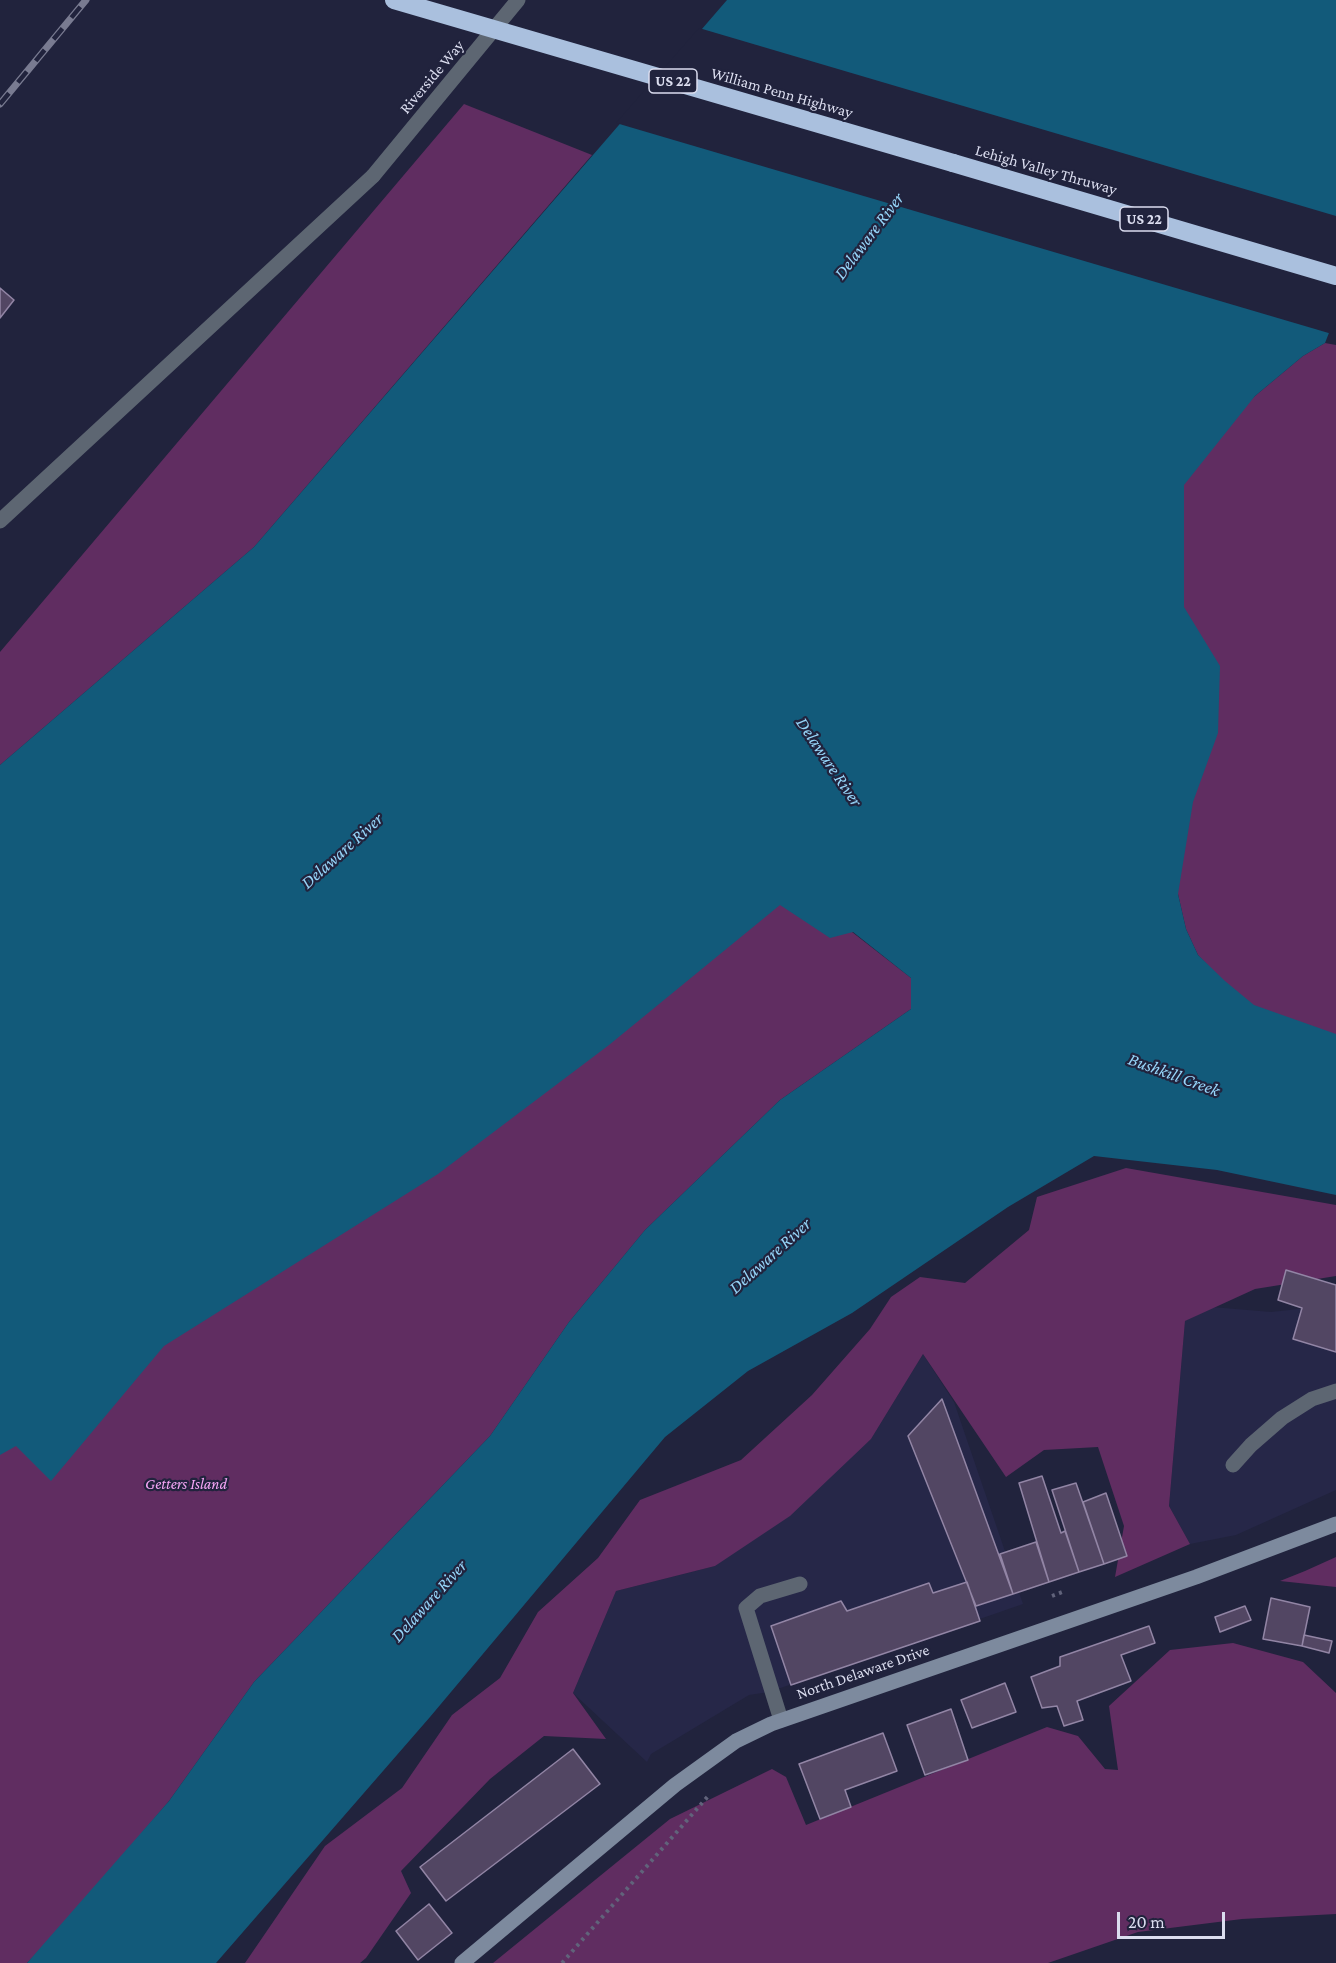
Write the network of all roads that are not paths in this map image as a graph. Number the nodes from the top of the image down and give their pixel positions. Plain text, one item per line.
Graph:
1 (394, 0) edge
2 (518, 0) edge
3 (953, 163) joint
4 (1336, 276) edge
5 (0, 521) edge
6 (1336, 1391) edge
7 (1233, 1466) dead end
8 (1336, 1524) edge
9 (800, 1584) dead end
10 (781, 1720) junction
11 (462, 1963) edge

1 - 3 highway, William Penn Highway / US 22, bridge
2 - 5 street, Riverside Way
3 - 4 highway, Lehigh Valley Thruway / US 22
6 - 7 street
8 - 10 main road, North Delaware Drive
9 - 10 street
10 - 11 main road, North Delaware Drive

